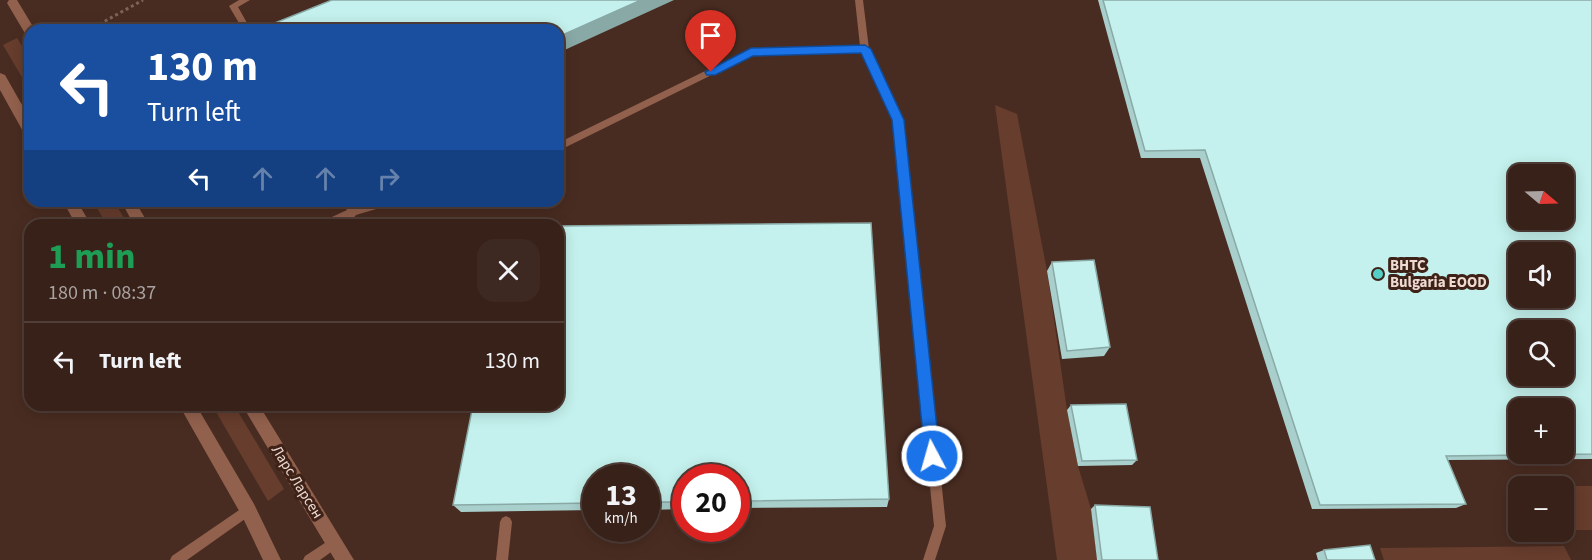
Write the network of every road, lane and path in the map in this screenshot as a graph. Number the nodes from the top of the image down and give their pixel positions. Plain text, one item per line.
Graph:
1 (143, 0) edge
2 (246, 0) edge
3 (859, 0) edge
4 (15, 2) edge
5 (0, 10) edge
6 (26, 24) edge
7 (99, 24) edge
8 (244, 24) edge
9 (865, 49) junction
10 (0, 78) edge
11 (24, 120) edge
12 (564, 144) edge
13 (350, 207) edge
14 (369, 207) edge
15 (353, 212) junction
16 (338, 219) edge
17 (347, 219) edge
18 (190, 411) edge
19 (254, 411) edge
20 (248, 510) junction
21 (506, 522) edge
22 (334, 543) junction
23 (176, 560) edge
24 (272, 560) edge
25 (309, 560) edge
26 (345, 560) edge
27 (502, 560) edge
28 (929, 560) edge

1 - 7 path
2 - 8 lane
3 - 9 lane
4 - 5 street
4 - 6 street
9 - 12 lane
9 - 28 lane
10 - 11 street
13 - 15 lane
14 - 15 lane
15 - 16 lane
15 - 17 lane
18 - 20 street
19 - 22 street, Ларс Ларсен
20 - 23 lane
20 - 24 street
21 - 27 lane
22 - 25 lane
22 - 26 street, Ларс Ларсен

